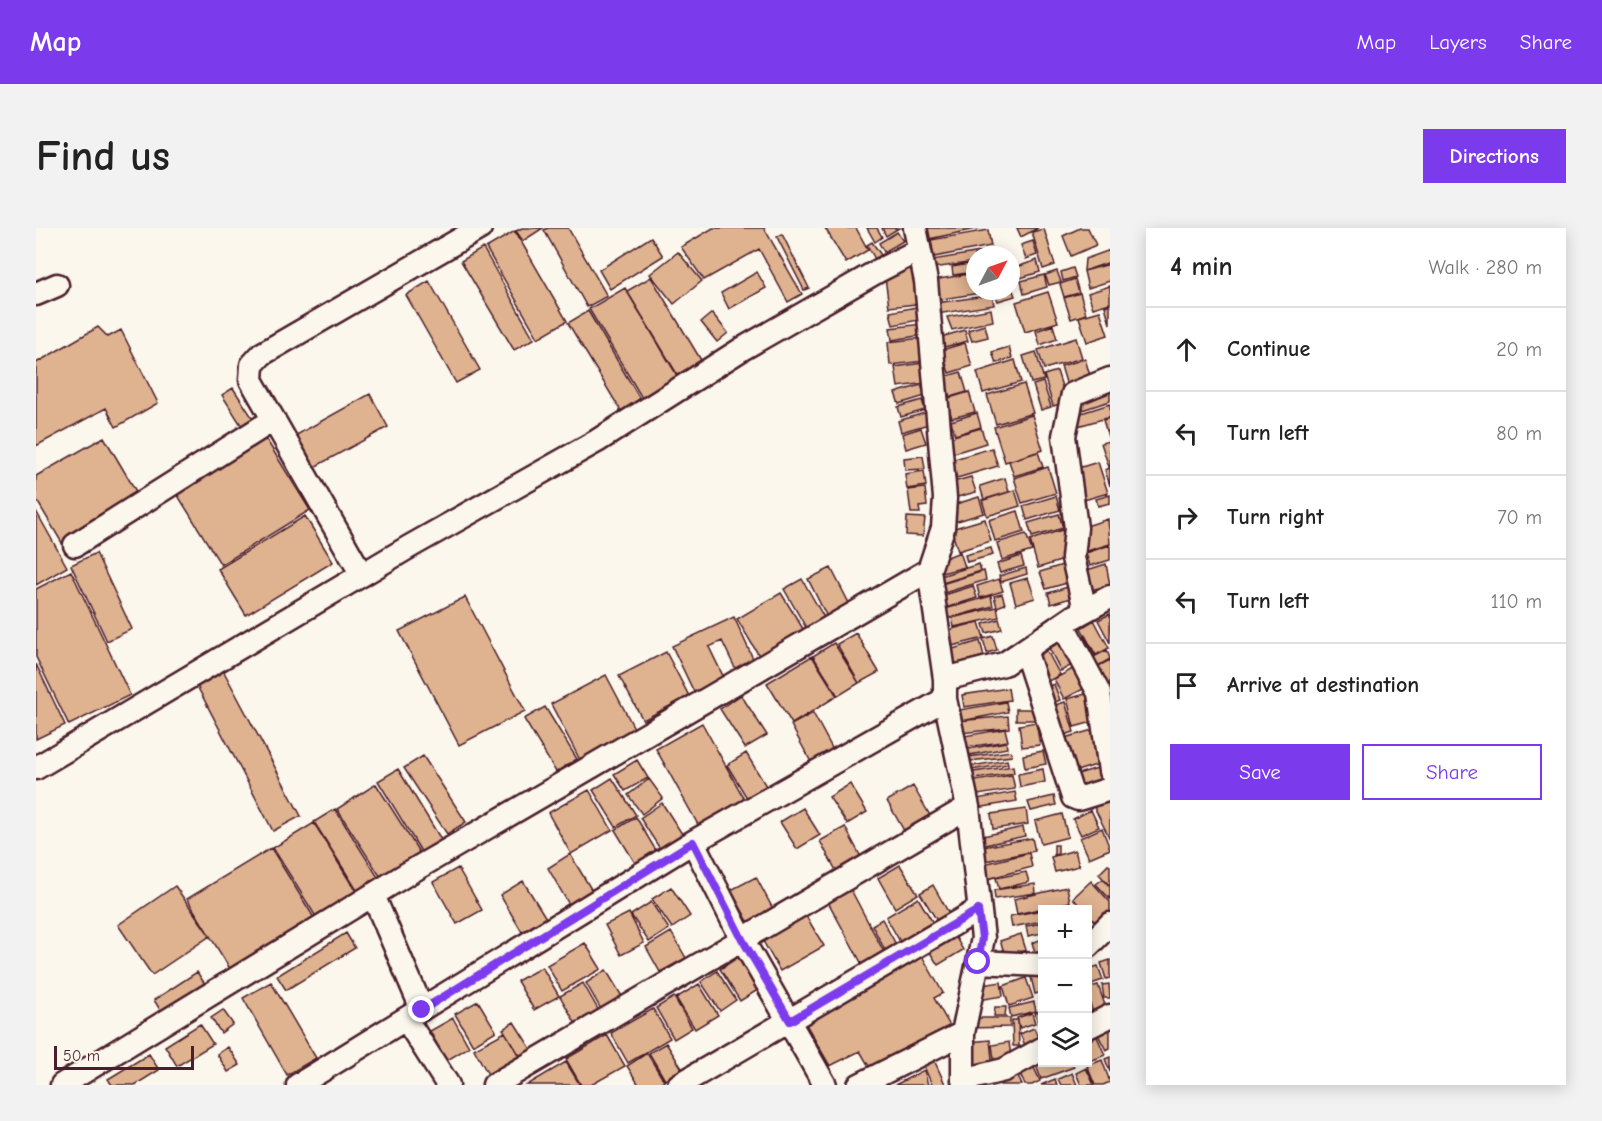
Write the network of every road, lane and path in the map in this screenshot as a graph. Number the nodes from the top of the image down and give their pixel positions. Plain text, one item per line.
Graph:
1 (480, 228) edge
2 (917, 239) edge
3 (57, 285) dead end
4 (36, 294) edge
5 (1110, 379) edge
6 (273, 420) junction
7 (75, 545) dead end
8 (929, 570) junction
9 (362, 575) junction
10 (1110, 597) edge
11 (1085, 610) junction
12 (1063, 625) junction
13 (1025, 650) junction
14 (945, 689) junction
15 (1105, 703) edge
16 (36, 768) edge
17 (1110, 771) edge
18 (1110, 789) edge
19 (968, 807) junction
20 (693, 842) junction
21 (373, 895) junction
22 (978, 910) junction
23 (1110, 924) edge
24 (742, 939) junction
25 (1092, 942) edge
26 (978, 962) junction
27 (1038, 965) edge
28 (414, 1014) junction
29 (1110, 1016) edge
30 (790, 1021) junction
31 (1092, 1025) edge
32 (963, 1033) junction
33 (1038, 1051) edge
34 (964, 1082) edge
35 (62, 1085) edge
36 (298, 1085) edge
37 (448, 1085) edge
38 (495, 1085) edge
39 (679, 1085) edge
40 (825, 1085) edge
41 (859, 1085) edge

1 - 6 street
2 - 8 street
2 - 9 street
3 - 4 street
5 - 11 street
6 - 7 street
6 - 9 street
8 - 14 street
8 - 21 street
9 - 16 street
10 - 11 street
11 - 12 street
12 - 13 street
12 - 15 street
13 - 14 street
13 - 18 street
14 - 19 street
14 - 20 street
15 - 17 street
19 - 22 street
19 - 24 street
20 - 24 street
20 - 28 street
21 - 28 street
21 - 35 street
22 - 26 street
22 - 30 street
23 - 25 street
24 - 30 street
24 - 38 street
26 - 27 street
26 - 32 street
28 - 36 street
28 - 37 street
29 - 31 street
30 - 39 street
30 - 40 street
32 - 34 street
32 - 41 street
33 - 34 street

